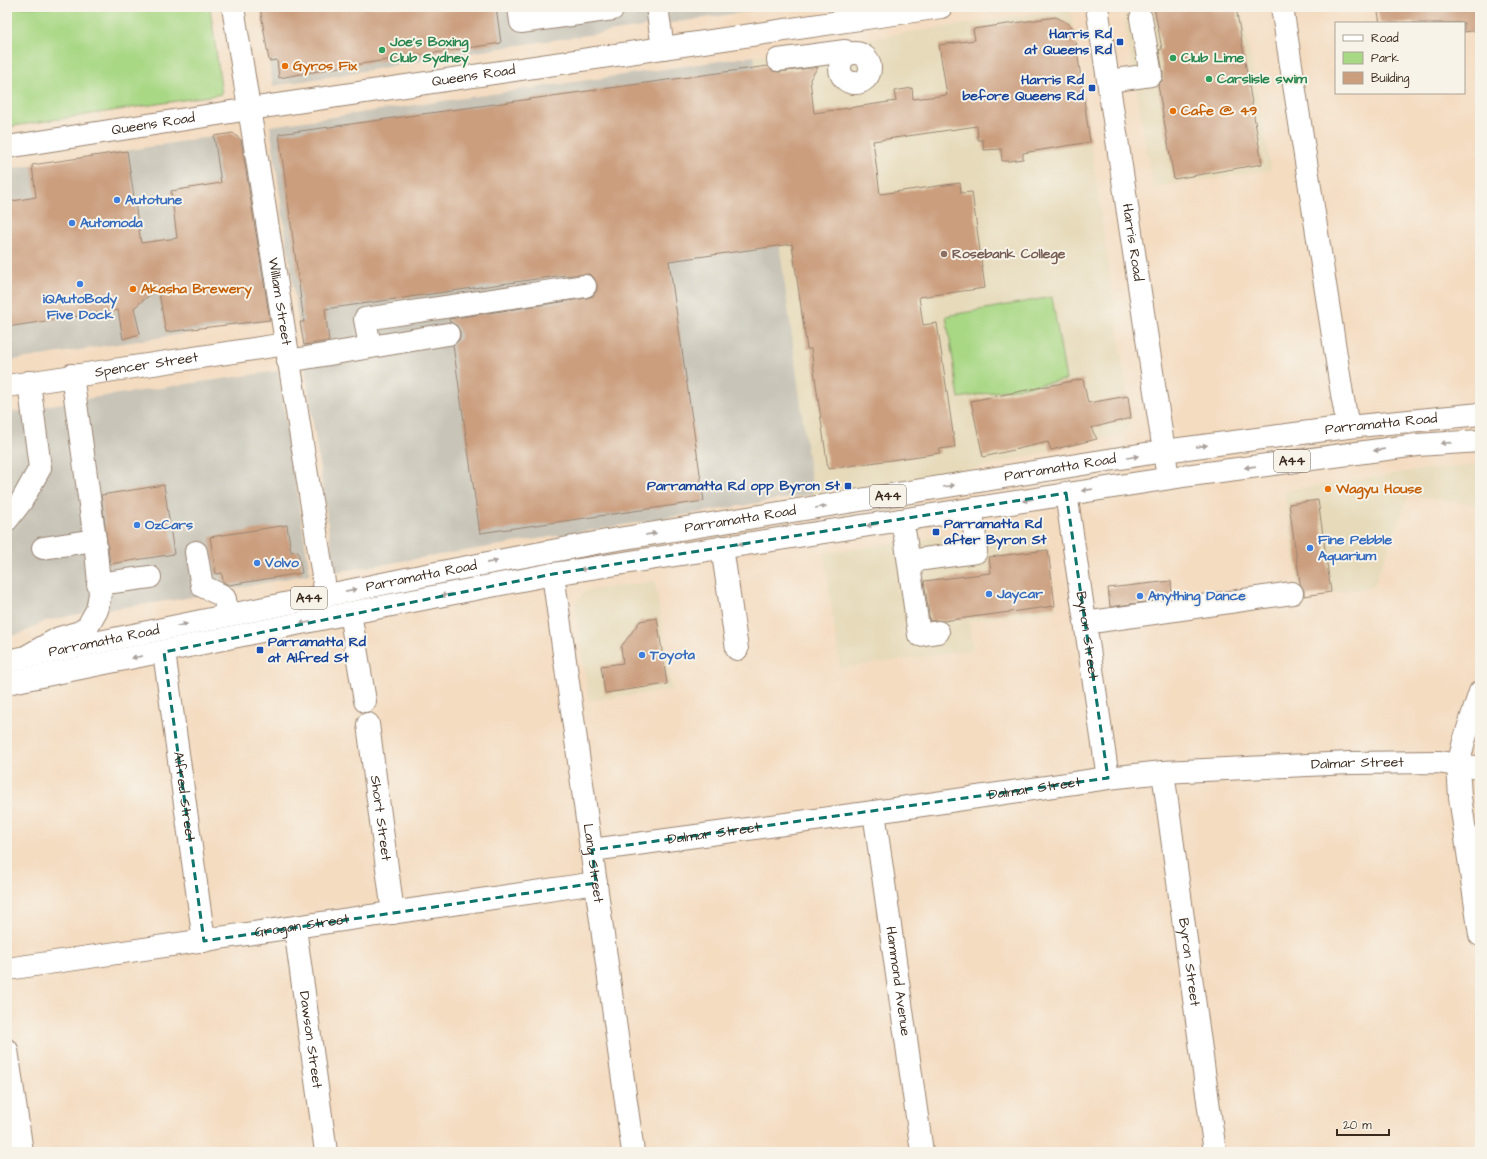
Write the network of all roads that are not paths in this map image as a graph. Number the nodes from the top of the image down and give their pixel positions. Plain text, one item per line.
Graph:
1 (233, 7) edge
2 (519, 7) edge
3 (613, 7) edge
4 (657, 7) edge
5 (941, 7) edge
6 (1097, 7) edge
7 (1282, 7) edge
8 (1141, 18) dead end
9 (840, 22) junction
10 (663, 48) junction
11 (778, 60) dead end
12 (1108, 81) junction
13 (250, 109) junction
14 (7, 147) edge
15 (585, 286) dead end
16 (448, 334) dead end
17 (370, 347) junction
18 (287, 353) junction
19 (72, 375) junction
20 (29, 382) junction
21 (7, 386) edge
22 (1480, 414) edge
23 (1348, 427) junction
24 (1480, 440) edge
25 (1164, 451) junction
26 (1168, 478) junction
27 (1066, 493) junction
28 (971, 510) junction
29 (7, 520) edge
30 (901, 520) junction
31 (95, 540) junction
32 (722, 547) junction
33 (43, 548) dead end
34 (196, 552) dead end
35 (909, 561) junction
36 (553, 574) junction
37 (150, 577) dead end
38 (98, 584) junction
39 (1292, 593) dead end
40 (326, 595) junction
41 (350, 614) junction
42 (227, 615) junction
43 (1085, 623) junction
44 (938, 632) dead end
45 (737, 649) dead end
46 (164, 652) junction
47 (16, 659) edge
48 (7, 683) edge
49 (1480, 692) edge
50 (365, 701) dead end
51 (368, 724) dead end
52 (1458, 766) junction
53 (1480, 768) edge
54 (1163, 772) junction
55 (1108, 778) junction
56 (874, 812) junction
57 (592, 850) junction
58 (596, 883) junction
59 (393, 913) junction
60 (295, 928) junction
61 (1480, 935) edge
62 (204, 941) junction
63 (7, 970) edge
64 (7, 1050) edge
65 (22, 1152) edge
66 (326, 1152) edge
67 (633, 1152) edge
68 (922, 1152) edge
69 (1215, 1152) edge

1 - 13 main road, William Street
2 - 3 main road
4 - 10 main road
5 - 9 main road, Queens Road
6 - 12 main road, Harris Road
7 - 23 main road
8 - 12 main road
9 - 10 main road, Queens Road
9 - 11 main road
10 - 13 main road, Queens Road
12 - 25 main road, Harris Road
13 - 14 main road, Queens Road
13 - 18 main road, William Street
15 - 17 main road
16 - 17 main road, Spencer Street
17 - 18 main road, Spencer Street
18 - 19 main road, Spencer Street
18 - 40 main road, William Street
19 - 20 main road, Spencer Street
19 - 31 main road
20 - 21 main road, Spencer Street
20 - 29 main road
22 - 23 main road, Parramatta Road / A44
25 -> 23 main road, Parramatta Road / A44
24 -> 26 main road, Parramatta Road / A44
25 - 26 main road, Harris Road
40 -> 25 main road, Parramatta Road / A44
26 -> 27 main road, Parramatta Road / A44
27 -> 28 main road, Parramatta Road / A44
27 - 43 main road, Byron Street
28 - 30 main road, Parramatta Road / A44
28 - 35 main road
30 -> 32 main road, Parramatta Road / A44
30 - 35 main road
31 - 33 main road
31 - 38 main road
32 -> 36 main road, Parramatta Road / A44
32 - 45 main road
34 - 42 main road
35 - 44 main road
36 -> 41 main road, Parramatta Road / A44
36 - 57 main road, Lang Street
37 - 38 main road
38 - 47 main road
39 - 43 main road
40 - 42 main road, Parramatta Road / A44
41 -> 46 main road, Parramatta Road / A44
41 - 50 main road
47 -> 42 main road, Parramatta Road / A44
43 - 55 main road, Byron Street
46 -> 48 main road, Parramatta Road / A44
46 - 62 main road, Alfred Street
49 - 52 main road
51 - 59 main road, Short Street
52 - 53 main road, Dalmar Street
52 - 54 main road, Dalmar Street
52 - 61 main road
54 - 55 main road, Dalmar Street
54 - 69 main road, Byron Street
55 - 56 main road, Dalmar Street
56 - 57 main road, Dalmar Street
56 - 68 main road, Hammond Avenue
57 - 58 main road, Lang Street
58 - 59 main road, Grogan Street
58 - 67 main road, Lang Street
59 - 60 main road, Grogan Street
60 - 62 main road, Grogan Street
60 - 66 main road, Dawson Street
62 - 63 main road, Grogan Street
64 - 65 main road

